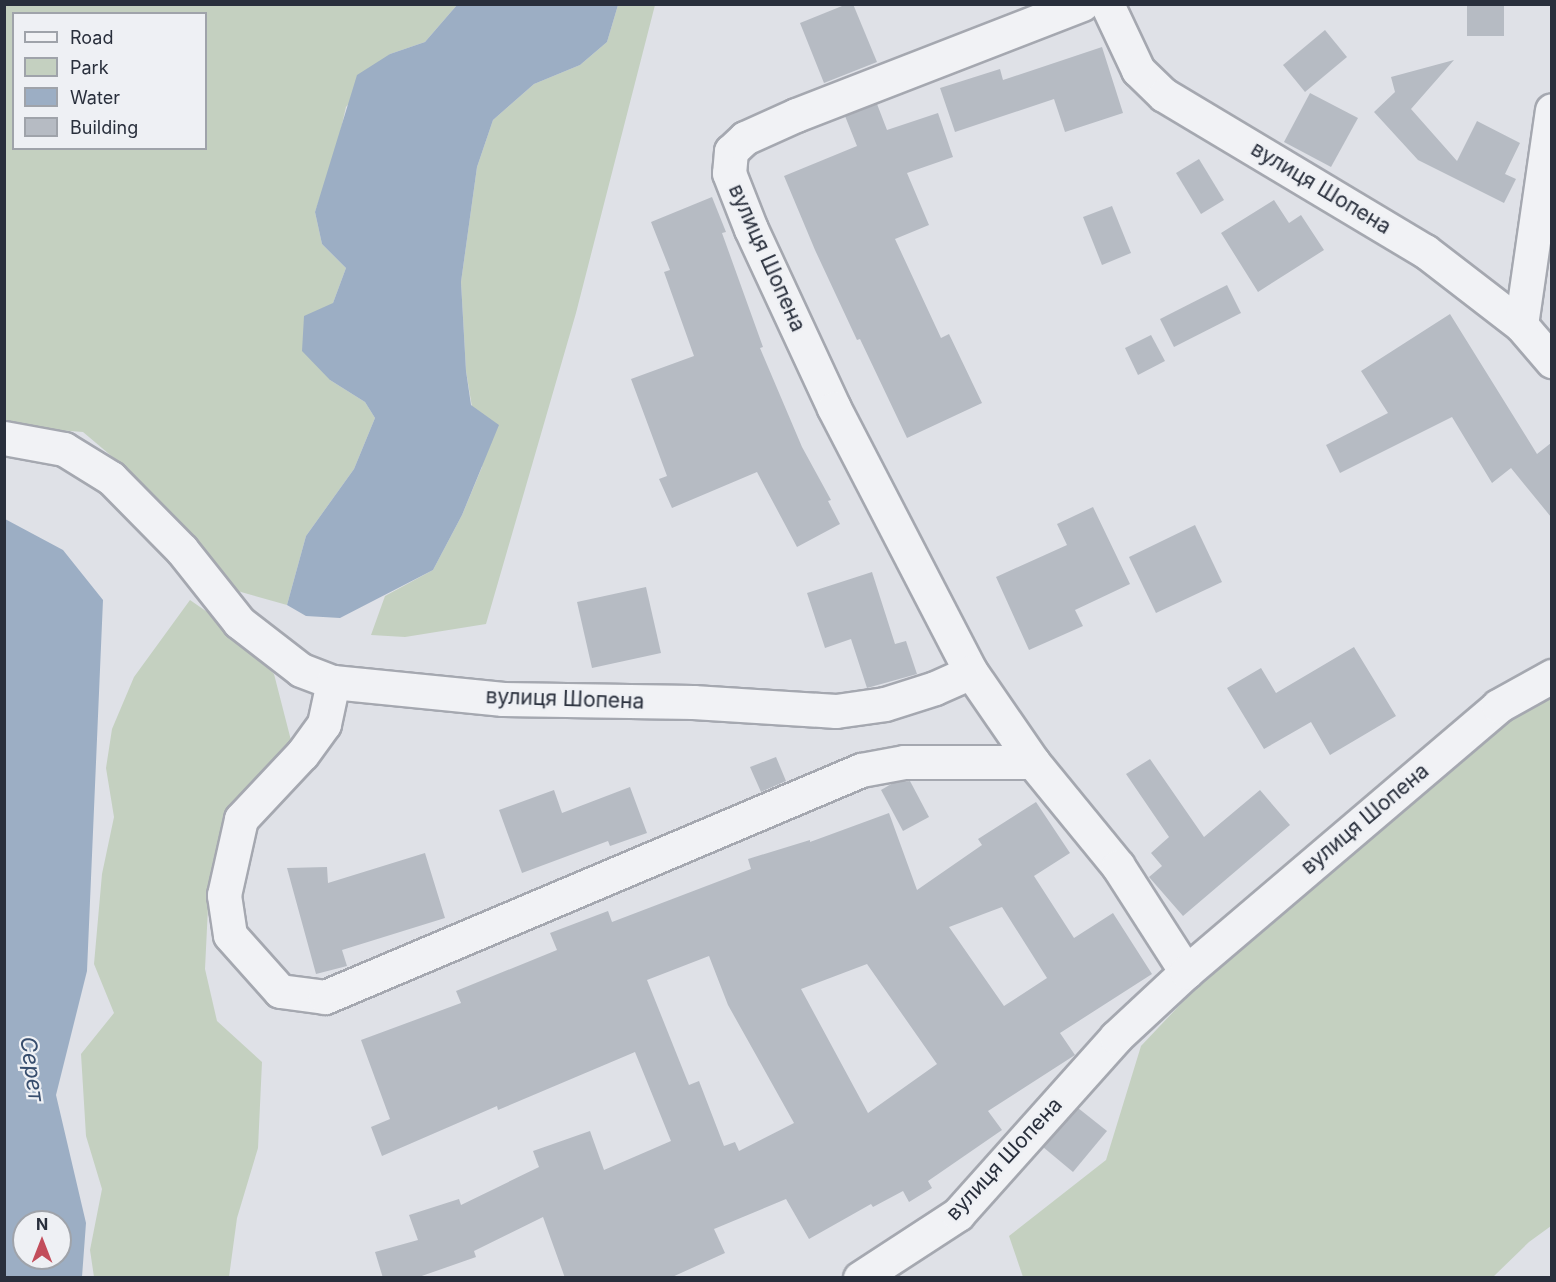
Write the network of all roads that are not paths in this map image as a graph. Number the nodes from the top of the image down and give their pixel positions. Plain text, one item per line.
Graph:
1 (1082, 4) edge
2 (1107, 4) edge
3 (1551, 110) edge
4 (1521, 325) junction
5 (1551, 361) edge
6 (4, 438) edge
7 (971, 672) junction
8 (1551, 676) edge
9 (333, 682) junction
10 (1032, 762) junction
11 (1186, 972) junction
12 (860, 1278) edge

1 - 7 street, вулиця Шопена
2 - 4 street, вулиця Шопена
3 - 4 street
4 - 5 street, вулиця Шопена
6 - 9 street, вулиця Шопена
7 - 9 street, вулиця Шопена
7 - 10 street, вулиця Шопена
8 - 11 street, вулиця Шопена
9 - 10 street
10 - 11 street, вулиця Шопена
11 - 12 street, вулиця Шопена

